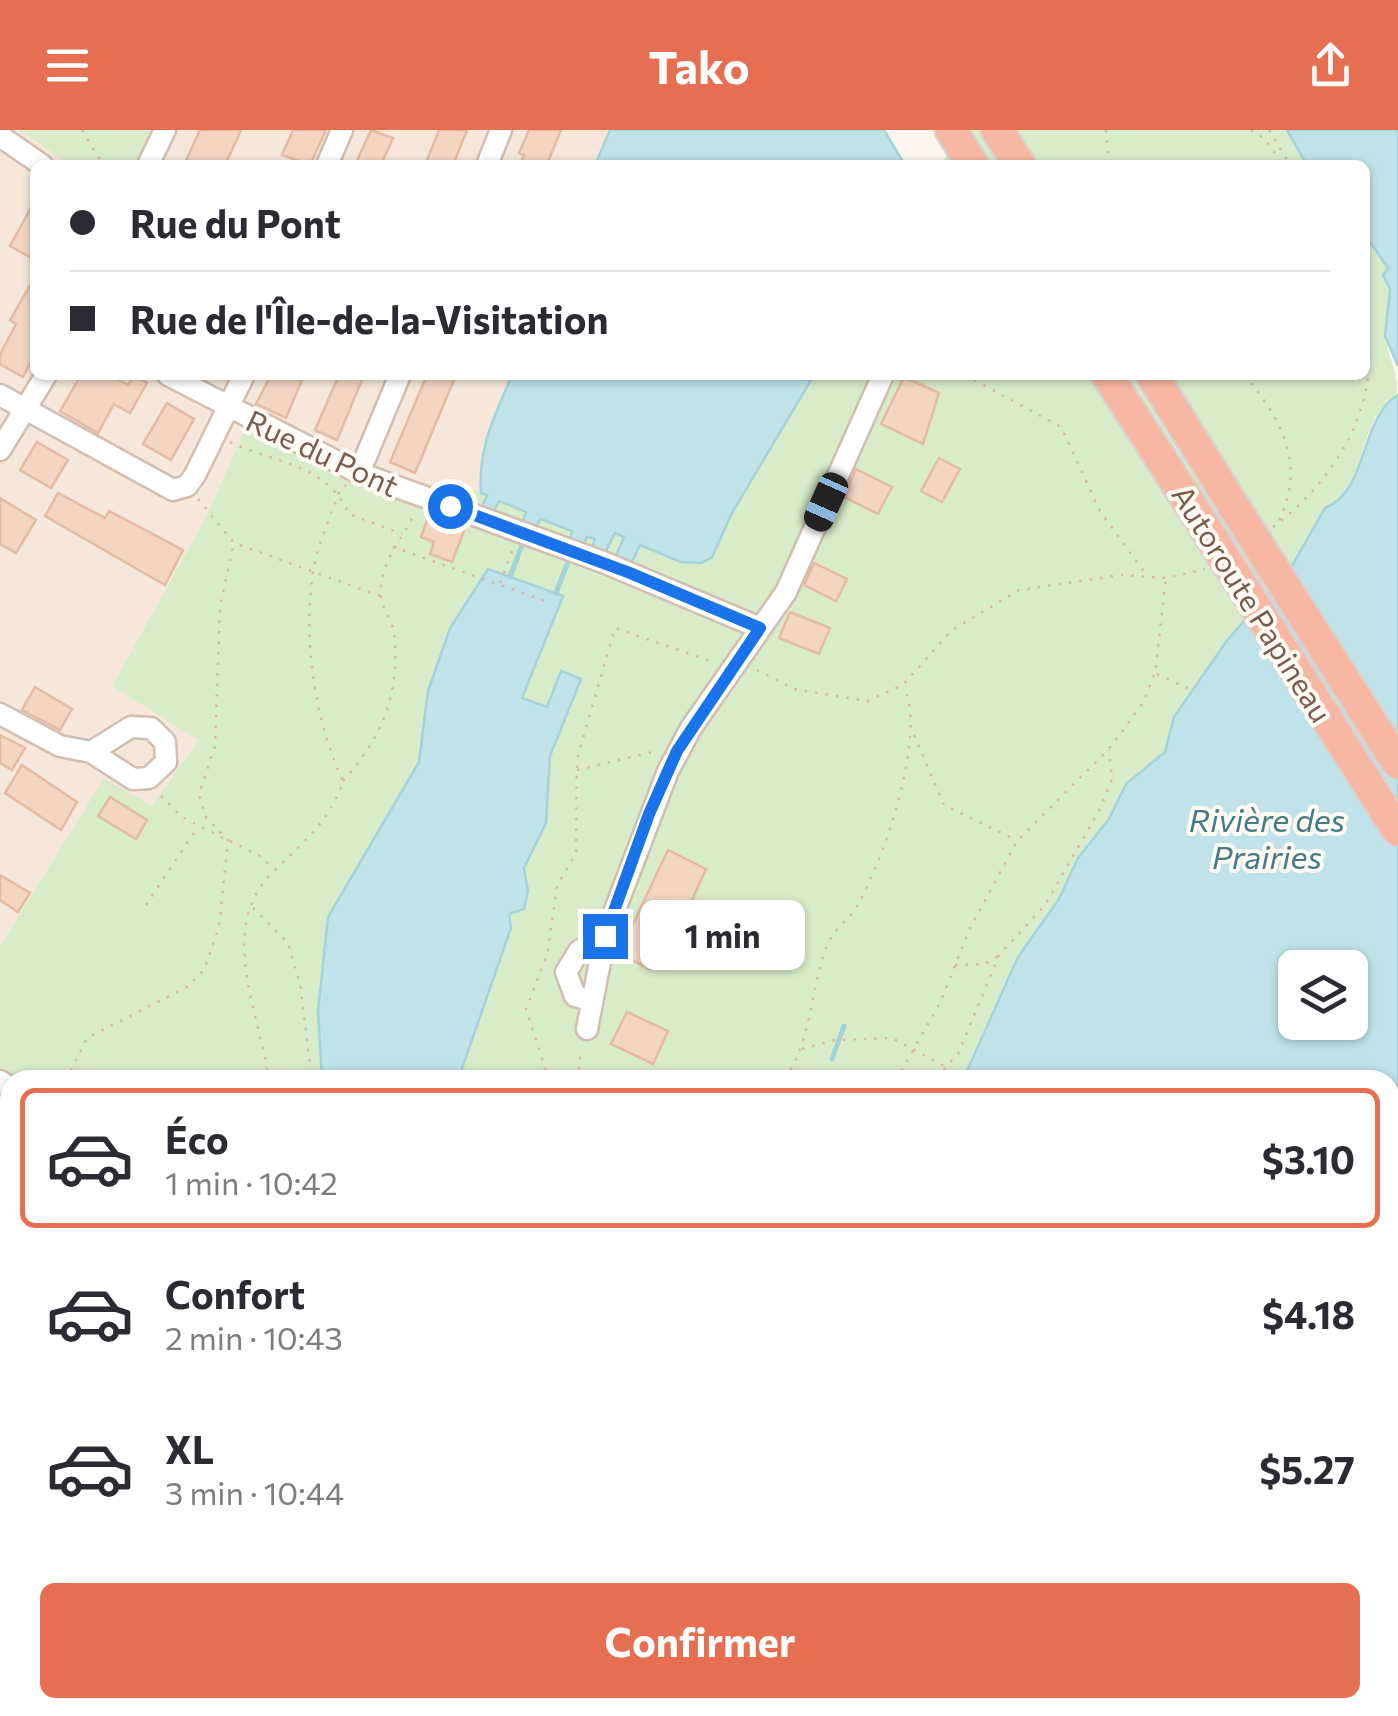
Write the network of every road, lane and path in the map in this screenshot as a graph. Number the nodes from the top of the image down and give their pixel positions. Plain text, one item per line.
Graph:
1 (82, 130) edge
2 (164, 130) edge
3 (342, 130) edge
4 (502, 130) edge
5 (951, 130) edge
6 (997, 130) edge
7 (1106, 130) edge
8 (1250, 130) edge
9 (1267, 130) edge
10 (0, 136) edge
11 (1265, 139) junction
12 (35, 160) edge
13 (100, 160) edge
14 (150, 160) edge
15 (329, 160) edge
16 (489, 160) edge
17 (970, 160) edge
18 (1017, 160) edge
19 (1109, 160) edge
20 (1280, 160) edge
21 (1287, 160) edge
22 (43, 380) edge
23 (177, 380) edge
24 (242, 380) edge
25 (398, 380) edge
26 (881, 380) edge
27 (974, 380) edge
28 (1111, 380) edge
29 (1155, 380) edge
30 (1248, 380) edge
31 (1364, 380) edge
32 (0, 395) edge
33 (228, 407) junction
34 (24, 412) junction
35 (216, 434) junction
36 (0, 450) edge
37 (359, 474) junction
38 (187, 486) junction
39 (339, 492) junction
40 (421, 496) junction
41 (1277, 524) junction
42 (1267, 530) dead end
43 (405, 536) junction
44 (234, 543) junction
45 (392, 546) junction
46 (508, 560) dead end
47 (1211, 566) dead end
48 (314, 569) junction
49 (1151, 578) junction
50 (1166, 578) junction
51 (499, 585) junction
52 (381, 597) junction
53 (545, 601) dead end
54 (760, 628) junction
55 (742, 665) junction
56 (1155, 674) junction
57 (903, 686) junction
58 (1194, 691) dead end
59 (0, 714) edge
60 (914, 734) junction
61 (1109, 749) junction
62 (677, 751) junction
63 (90, 752) dead end
64 (1398, 764) edge
65 (576, 770) junction
66 (343, 781) junction
67 (160, 796) dead end
68 (198, 826) junction
69 (1398, 831) edge
70 (228, 840) junction
71 (1017, 840) junction
72 (274, 870) junction
73 (146, 905) dead end
74 (252, 907) junction
75 (605, 936) junction
76 (999, 955) junction
77 (955, 965) junction
78 (592, 1001) junction
79 (587, 1029) joint
80 (916, 1048) junction
81 (802, 1049) junction
82 (946, 1067) junction
83 (71, 1070) edge
84 (268, 1070) edge
85 (311, 1070) edge
86 (547, 1070) edge
87 (580, 1070) edge
88 (790, 1070) edge
89 (902, 1070) edge
90 (945, 1070) edge

1 - 13 path
2 - 14 street
3 - 15 street
4 - 16 street
5 - 17 highway
6 - 18 highway
7 - 19 path
8 - 11 path
9 - 11 path
9 - 21 path
10 - 12 street
11 - 20 path
22 - 34 street
23 - 33 street, Rue du Pont
24 - 33 street
25 - 37 street
26 - 54 street
27 - 49 path
28 - 69 highway, Autoroute Papineau, bridge
29 - 64 highway, Autoroute Papineau, bridge
30 - 41 path
31 - 41 path
32 - 34 street
33 - 35 street
33 - 37 street, Rue du Pont
34 - 36 street
34 - 38 street
35 - 38 street
35 - 39 path
37 - 40 street, Rue du Pont
38 - 44 path
39 - 43 path
39 - 48 path
40 - 43 path
40 - 54 street, Rue du Pont
41 - 42 path
43 - 45 path
44 - 48 path
44 - 70 path
45 - 51 path
45 - 52 path
46 - 51 path
47 - 50 path
48 - 52 path
48 - 66 path
49 - 50 path
49 - 57 path
50 - 56 path
51 - 53 path
52 - 66 path
54 - 55 street
55 - 57 path
55 - 62 street
55 - 65 path
56 - 58 path
56 - 61 path
57 - 60 path
59 - 63 street
60 - 71 path
60 - 81 path
61 - 71 path
61 - 76 path
62 - 65 path
62 - 75 street
65 - 86 path
66 - 72 path
67 - 68 path
68 - 70 path
68 - 73 path
70 - 72 path
70 - 83 path
71 - 77 path
72 - 74 path
74 - 84 path
74 - 85 path
75 - 78 street
75 - 78 street
76 - 77 path
76 - 82 path
77 - 80 path
78 - 79 street
79 - 87 path
80 - 81 path
80 - 82 path
80 - 89 path
81 - 88 path
82 - 90 path

